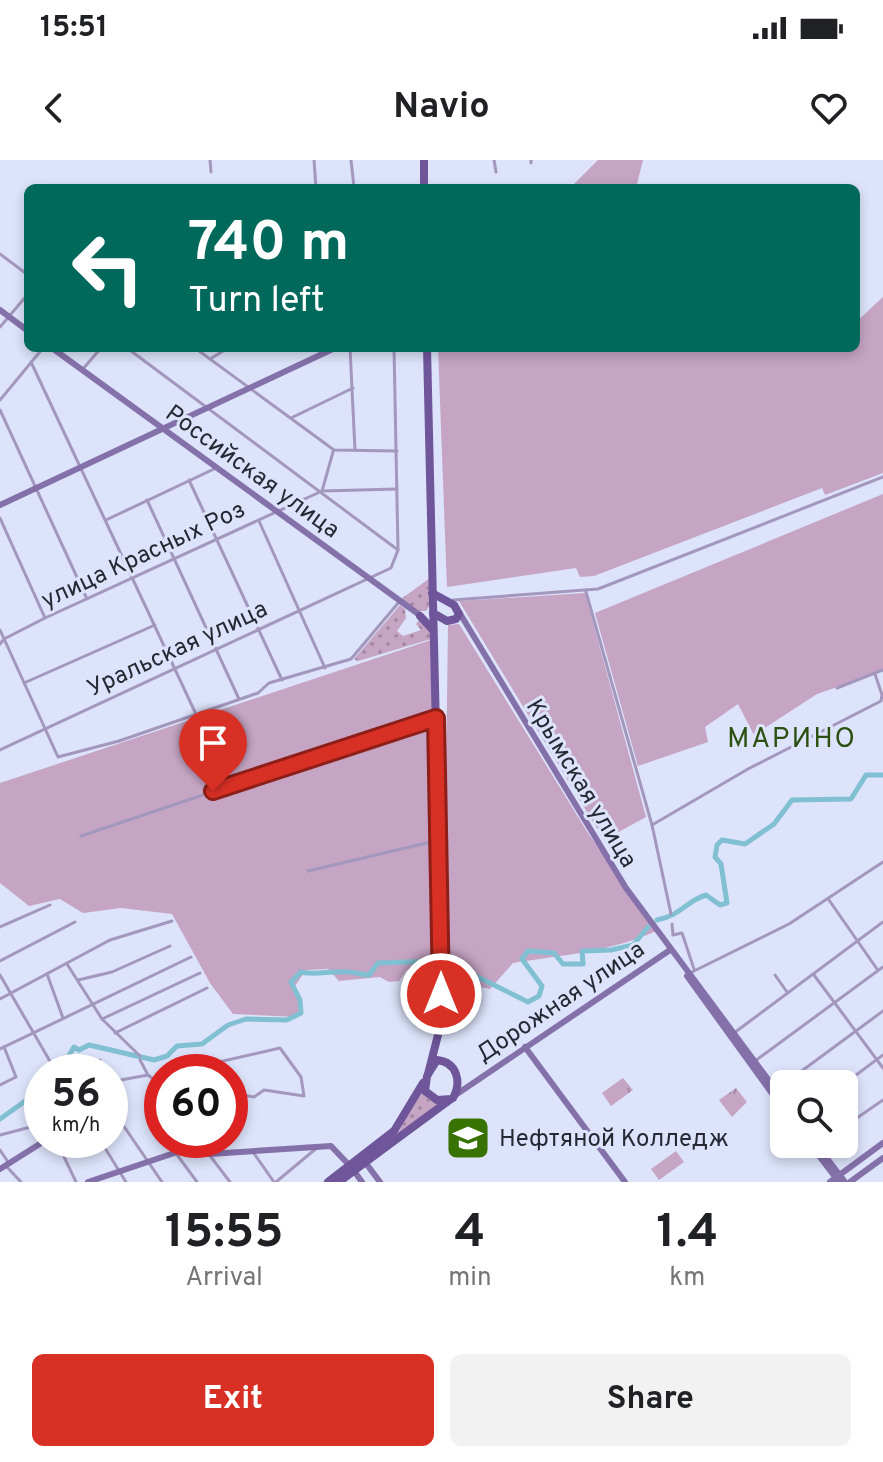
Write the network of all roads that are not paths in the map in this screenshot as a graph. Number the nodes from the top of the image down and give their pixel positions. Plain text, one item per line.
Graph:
1 (210, 160) edge
2 (314, 160) edge
3 (351, 160) edge
4 (424, 160) edge
5 (494, 160) edge
6 (211, 172) dead end
7 (496, 172) dead end
8 (316, 184) edge
9 (354, 184) edge
10 (424, 184) edge
11 (0, 254) edge
12 (24, 272) edge
13 (24, 299) edge
14 (0, 310) edge
15 (9, 317) junction
16 (0, 327) edge
17 (24, 328) edge
18 (40, 352) edge
19 (57, 352) edge
20 (98, 352) edge
21 (133, 352) edge
22 (200, 352) edge
23 (221, 352) edge
24 (326, 352) edge
25 (350, 352) edge
26 (394, 352) edge
27 (427, 352) edge
28 (210, 359) junction
29 (31, 362) junction
30 (82, 370) junction
31 (249, 388) junction
32 (353, 388) junction
33 (0, 400) edge
34 (210, 407) junction
35 (0, 410) edge
36 (291, 418) junction
37 (165, 429) junction
38 (334, 450) junction
39 (355, 450) junction
40 (397, 451) junction
41 (81, 467) junction
42 (217, 468) junction
43 (883, 477) edge
44 (189, 480) junction
45 (37, 487) junction
46 (398, 489) junction
47 (322, 491) junction
48 (147, 500) junction
49 (0, 505) edge
50 (278, 512) junction
51 (0, 518) edge
52 (106, 520) junction
53 (259, 520) junction
54 (216, 539) junction
55 (398, 550) junction
56 (174, 559) junction
57 (370, 578) junction
58 (134, 579) junction
59 (586, 592) junction
60 (432, 593) junction
61 (87, 599) junction
62 (399, 601) junction
63 (446, 601) junction
64 (457, 605) junction
65 (301, 611) junction
66 (418, 614) junction
67 (433, 614) junction
68 (45, 618) junction
69 (450, 621) junction
70 (155, 625) junction
71 (468, 628) junction
72 (0, 630) edge
73 (259, 630) junction
74 (434, 635) junction
75 (4, 639) junction
76 (0, 644) edge
77 (218, 649) junction
78 (325, 668) junction
79 (176, 669) junction
80 (883, 670) edge
81 (875, 674) junction
82 (282, 680) junction
83 (24, 683) junction
84 (837, 688) dead end
85 (239, 699) junction
86 (195, 712) junction
87 (436, 718) junction
88 (45, 730) junction
89 (0, 750) edge
90 (652, 825) junction
91 (81, 836) dead end
92 (439, 840) junction
93 (883, 862) edge
94 (308, 871) dead end
95 (829, 900) junction
96 (50, 905) dead end
97 (671, 914) dead end
98 (172, 921) dead end
99 (75, 922) dead end
100 (883, 922) edge
101 (672, 924) dead end
102 (0, 927) edge
103 (856, 942) junction
104 (170, 946) dead end
105 (671, 952) junction
106 (191, 957) dead end
107 (0, 961) edge
108 (66, 963) junction
109 (883, 967) edge
110 (878, 970) junction
111 (692, 971) junction
112 (200, 973) dead end
113 (813, 973) junction
114 (47, 974) junction
115 (0, 975) edge
116 (775, 975) dead end
117 (78, 980) junction
118 (207, 988) dead end
119 (787, 992) junction
120 (11, 993) junction
121 (0, 999) edge
122 (835, 1003) junction
123 (91, 1005) junction
124 (883, 1011) edge
125 (63, 1018) junction
126 (102, 1019) junction
127 (439, 1031) junction
128 (856, 1031) junction
129 (34, 1032) junction
130 (115, 1033) junction
131 (734, 1033) junction
132 (525, 1047) junction
133 (742, 1047) junction
134 (2, 1048) edge
135 (46, 1054) edge
136 (248, 1055) edge
137 (883, 1055) edge
138 (877, 1059) junction
139 (755, 1061) junction
140 (144, 1066) edge
141 (452, 1067) junction
142 (883, 1068) edge
143 (803, 1070) edge
144 (858, 1073) edge
145 (427, 1075) junction
146 (770, 1081) edge
147 (472, 1084) junction
148 (0, 1085) edge
149 (770, 1089) edge
150 (248, 1096) edge
151 (452, 1098) junction
152 (883, 1100) edge
153 (858, 1117) edge
154 (24, 1129) edge
155 (128, 1133) edge
156 (0, 1135) edge
157 (883, 1143) edge
158 (318, 1147) junction
159 (0, 1150) edge
160 (377, 1150) junction
161 (248, 1151) edge
162 (253, 1152) junction
163 (24, 1153) edge
164 (65, 1158) edge
165 (110, 1158) edge
166 (156, 1158) edge
167 (179, 1158) edge
168 (212, 1158) edge
169 (822, 1158) edge
170 (827, 1158) edge
171 (883, 1158) edge
172 (363, 1160) junction
173 (147, 1161) junction
174 (4, 1165) edge
175 (352, 1168) junction
176 (118, 1171) junction
177 (17, 1177) junction
178 (840, 1180) edge
179 (11, 1182) edge
180 (21, 1182) edge
181 (76, 1182) edge
182 (88, 1182) edge
183 (126, 1182) edge
184 (162, 1182) edge
185 (197, 1182) edge
186 (230, 1182) edge
187 (275, 1182) edge
188 (328, 1182) edge
189 (339, 1182) edge
190 (362, 1182) edge
191 (380, 1182) edge
192 (625, 1182) edge

1 - 6 street
2 - 8 street
3 - 9 street
4 - 10 main road
5 - 7 street
11 - 12 street
13 - 15 street
14 - 15 main road
15 - 16 street
15 - 17 main road
18 - 29 street
19 - 30 main road, Российская улица
20 - 30 street
21 - 34 street
22 - 28 street
23 - 28 street
24 - 31 main road
25 - 32 street
26 - 40 street
27 - 60 main road
28 - 31 street
29 - 33 street
29 - 41 street
30 - 37 main road, Российская улица
31 - 34 main road
31 - 36 street
32 - 36 street
32 - 39 street
34 - 37 main road
34 - 47 street
35 - 45 street
36 - 38 street
37 - 41 main road
37 - 42 main road, Российская улица
38 - 39 street
38 - 47 street
39 - 40 street
40 - 46 street
41 - 45 main road
41 - 52 street
42 - 44 street
42 - 50 main road, Российская улица
43 - 59 street
44 - 48 street
44 - 54 street
45 - 49 main road
45 - 61 street
46 - 47 street, улица Красных Роз
46 - 55 street
47 - 50 street, улица Красных Роз
47 - 55 street
48 - 52 street
48 - 56 street
50 - 53 street, улица Красных Роз
50 - 57 main road, Российская улица
51 - 68 street
52 - 58 street
53 - 54 street, улица Красных Роз
53 - 65 street
54 - 56 street, улица Красных Роз
54 - 73 street
55 - 57 street, Уральская улица
56 - 58 street, улица Красных Роз
56 - 77 street
57 - 62 main road, Российская улица
57 - 65 street, Уральская улица
58 - 61 street, улица Красных Роз
58 - 70 street
59 - 64 street
59 - 90 street
60 - 63 main road
60 - 67 main road
61 - 68 street, улица Красных Роз
62 - 66 main road, Российская улица
62 - 78 street
63 - 64 main road
63 - 67 main road
64 - 69 main road
64 - 71 main road, Крымская улица
65 - 73 street, Уральская улица
65 - 78 street
66 - 67 main road
66 - 67 main road, Российская улица
66 - 74 main road
67 - 69 main road
67 - 74 main road
68 - 75 street, улица Красных Роз
69 - 71 main road
69 - 74 main road
70 - 79 street
70 - 83 street
71 - 105 main road, Крымская улица
72 - 75 street
73 - 77 street, Уральская улица
73 - 82 street
74 - 87 main road
75 - 76 street, улица Красных Роз
75 - 83 street
77 - 79 street, Уральская улица
77 - 85 street
78 - 82 street
79 - 86 street
79 - 88 street, Уральская улица
80 - 81 street
81 - 84 street
81 - 90 street
82 - 85 street
83 - 88 street
85 - 86 street
86 - 88 street
87 - 91 street
87 - 92 main road
88 - 89 street, Уральская улица
90 - 97 street
92 - 94 street
92 - 127 main road
93 - 95 street
95 - 103 street
95 - 111 street
96 - 102 street
98 - 108 street
99 - 107 street
100 - 103 street
101 - 111 street
103 - 110 street
103 - 113 street
104 - 117 street
105 - 111 main road
105 - 132 main road, Дорожная улица
105 - 133 main road
106 - 123 street
108 - 114 street
108 - 117 street
109 - 110 street
110 - 122 street
111 - 131 main road
112 - 126 street
113 - 119 street
113 - 122 street
114 - 120 street
114 - 125 street
115 - 120 street
116 - 119 street
117 - 123 street
118 - 130 street
119 - 131 street
120 - 121 street
120 - 129 street
122 - 128 street
122 - 139 street
123 - 125 street
123 - 126 street
124 - 128 street
125 - 129 street
126 - 130 street
127 - 141 main road, Дорожная улица
127 - 145 main road, Дорожная улица
128 - 138 street
128 - 143 street
129 - 134 street
129 - 135 street
130 - 140 street
131 - 133 main road
132 - 147 main road, Дорожная улица
132 - 192 main road
133 - 139 main road
133 - 149 main road
134 - 148 street
136 - 150 street
137 - 138 street
138 - 142 street
138 - 144 street
139 - 146 main road
141 - 145 main road
141 - 147 main road, Дорожная улица
141 - 151 main road
145 - 151 main road
145 - 160 main road, Дорожная улица
147 - 151 main road, Дорожная улица
151 - 160 main road, Дорожная улица
152 - 153 street
154 - 156 street
155 - 173 street
157 - 178 main road
158 - 162 main road
158 - 175 main road
158 - 187 street
159 - 174 street
160 - 172 main road, Дорожная улица
161 - 162 main road
162 - 187 street
163 - 174 main road
164 - 181 street
165 - 176 street
166 - 173 main road
167 - 185 street
168 - 186 street
169 - 178 main road
170 - 178 main road
171 - 178 main road
172 - 175 main road, Дорожная улица
172 - 191 main road
173 - 176 main road
173 - 184 street
174 - 177 street
175 - 188 main road, Дорожная улица
175 - 189 main road, Дорожная улица
175 - 190 main road
176 - 182 main road
176 - 183 street
177 - 179 street
177 - 180 street

